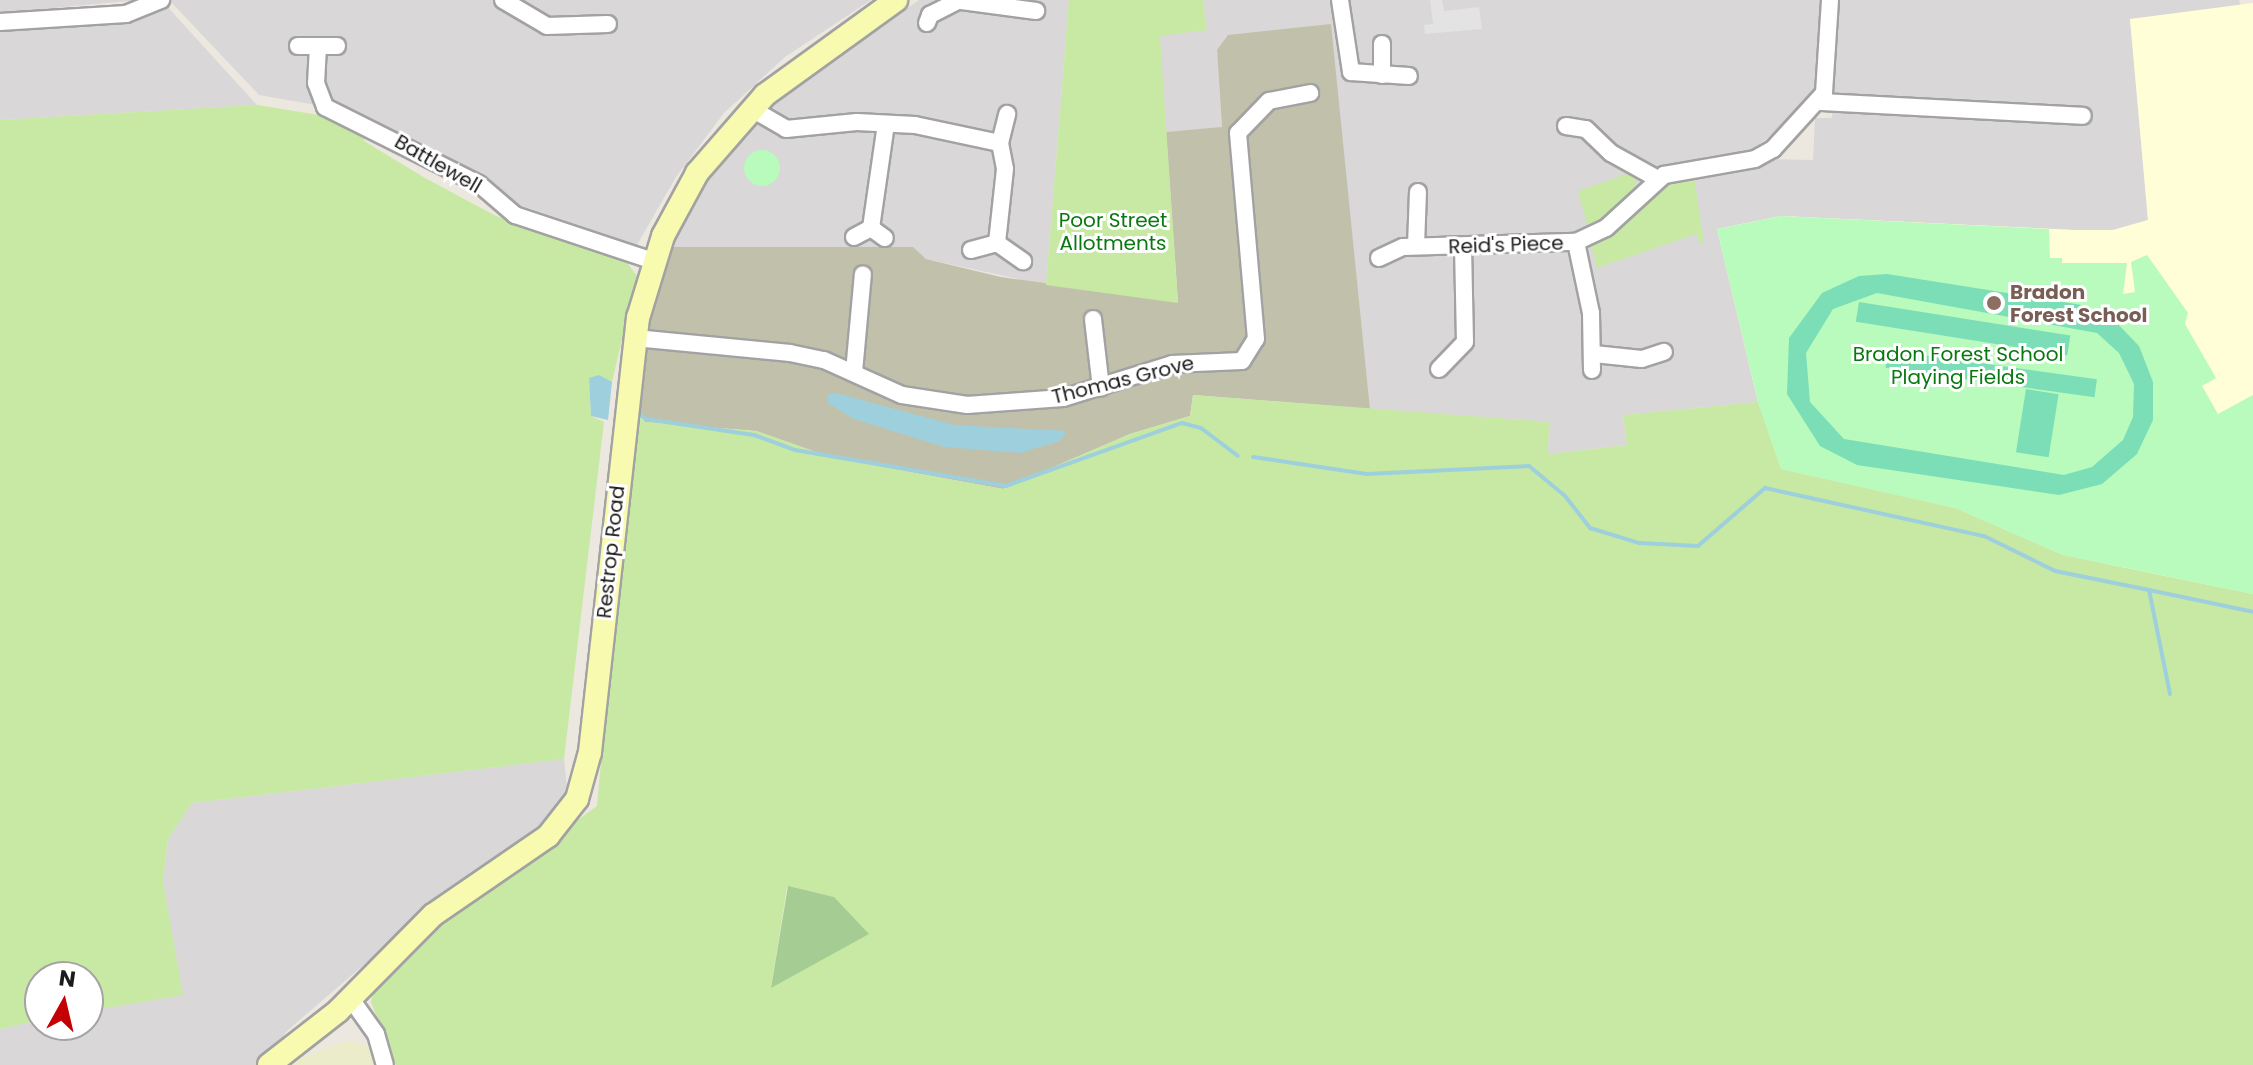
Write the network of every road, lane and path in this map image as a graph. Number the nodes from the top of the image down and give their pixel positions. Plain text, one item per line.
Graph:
1 (161, 0) edge
2 (503, 0) edge
3 (896, 0) edge
4 (1340, 0) edge
5 (1830, 0) edge
6 (955, 1) edge
7 (1036, 11) dead end
8 (0, 22) edge
9 (927, 23) dead end
10 (608, 24) dead end
11 (588, 25) junction
12 (592, 42) dead end
13 (1382, 44) dead end
14 (298, 46) dead end
15 (318, 46) junction
16 (337, 46) dead end
17 (1382, 75) junction
18 (1409, 76) dead end
19 (1310, 93) dead end
20 (1820, 102) junction
21 (752, 109) junction
22 (1007, 114) dead end
23 (2083, 116) dead end
24 (886, 124) junction
25 (1566, 126) dead end
26 (1000, 143) junction
27 (1658, 179) junction
28 (1417, 192) dead end
29 (854, 237) dead end
30 (1576, 242) junction
31 (997, 243) junction
32 (1416, 246) junction
33 (1463, 247) junction
34 (971, 250) dead end
35 (1379, 258) dead end
36 (653, 261) junction
37 (1023, 261) dead end
38 (863, 274) dead end
39 (1093, 319) dead end
40 (635, 338) junction
41 (1664, 352) dead end
42 (1439, 369) dead end
43 (854, 372) junction
44 (1101, 388) junction
45 (351, 999) junction
46 (269, 1065) edge
47 (385, 1065) edge

1 - 8 street
2 - 11 street
3 - 21 street, Restrop Road
4 - 17 street
5 - 20 street
6 - 7 street
6 - 9 street
10 - 11 street
11 - 12 street
13 - 17 street
14 - 15 street
15 - 16 street
15 - 36 street, Battlewell
17 - 18 street
19 - 44 street, Thomas Grove
20 - 23 street
20 - 27 street
21 - 24 street
21 - 36 street, Restrop Road
22 - 26 street
24 - 26 street
24 - 29 street
25 - 27 street
26 - 31 street
27 - 30 street, Reid's Piece
28 - 32 street
30 - 33 street, Reid's Piece
30 - 41 street
31 - 34 street
31 - 37 street
32 - 33 street, Reid's Piece
32 - 35 street, Reid's Piece
33 - 42 street
36 - 40 street, Restrop Road
38 - 43 street
39 - 44 street
40 - 43 street, Thomas Grove
40 - 45 street, Restrop Road
43 - 44 street, Thomas Grove
45 - 46 street, Restrop Road
45 - 47 street

